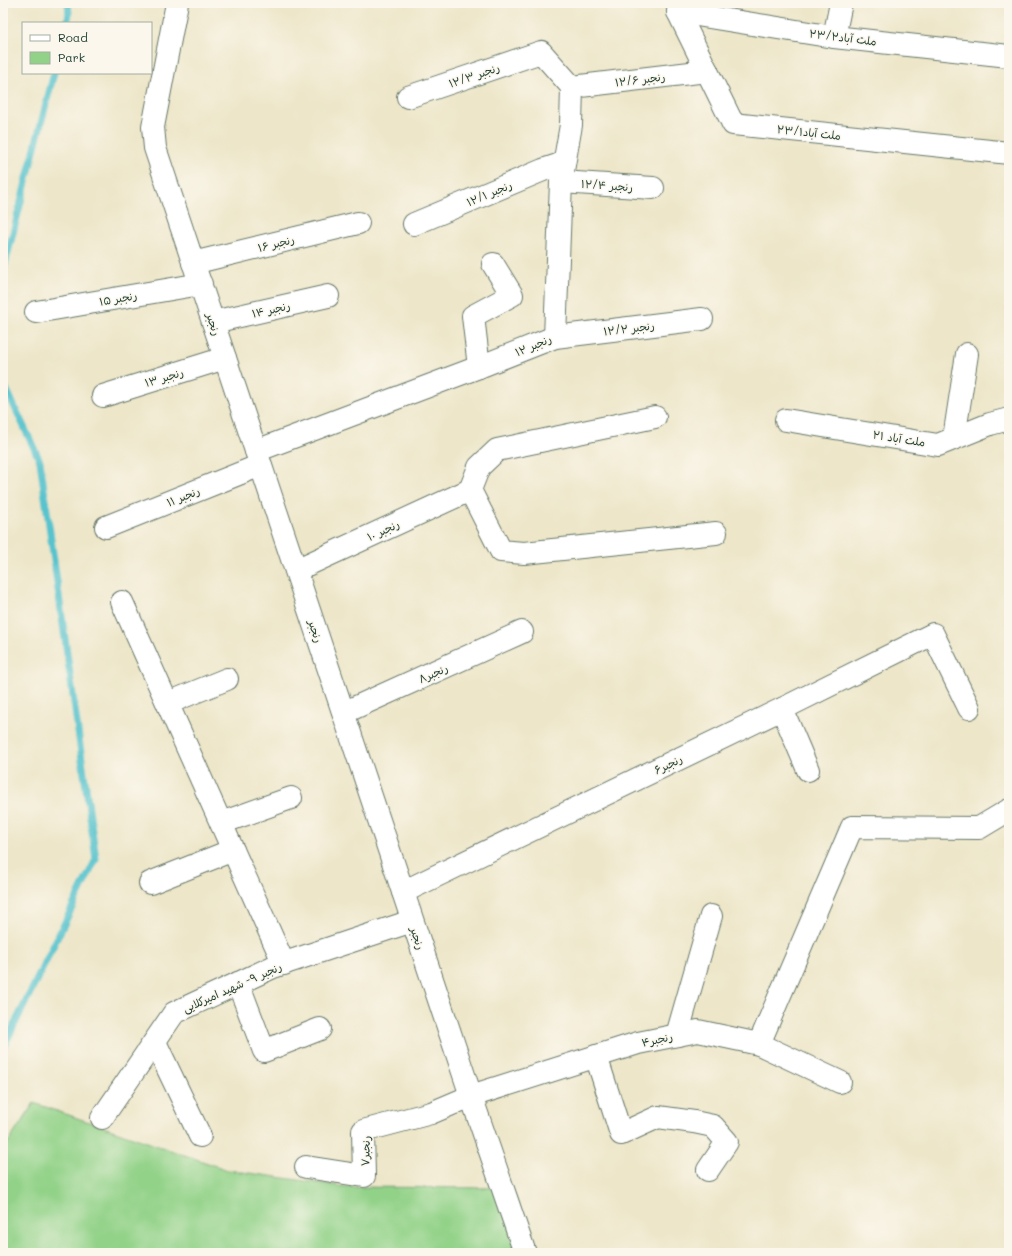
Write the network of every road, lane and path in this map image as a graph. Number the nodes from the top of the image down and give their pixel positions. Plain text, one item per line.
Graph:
1 (177, 3) edge
2 (841, 3) edge
3 (678, 12) joint
4 (834, 37) junction
5 (1009, 56) edge
6 (707, 71) junction
7 (572, 87) junction
8 (408, 97) dead end
9 (1009, 153) edge
10 (562, 172) junction
11 (653, 188) dead end
12 (358, 223) dead end
13 (414, 224) dead end
14 (193, 263) junction
15 (493, 264) dead end
16 (201, 284) junction
17 (328, 296) dead end
18 (36, 312) dead end
19 (702, 319) dead end
20 (213, 322) junction
21 (555, 337) junction
22 (967, 354) dead end
23 (225, 358) junction
24 (479, 367) junction
25 (103, 396) dead end
26 (655, 417) dead end
27 (1009, 419) edge
28 (786, 420) dead end
29 (954, 438) junction
30 (258, 458) junction
31 (470, 490) junction
32 (106, 527) dead end
33 (716, 533) dead end
34 (296, 570) junction
35 (122, 602) dead end
36 (522, 632) dead end
37 (227, 679) dead end
38 (168, 703) junction
39 (969, 708) dead end
40 (782, 709) junction
41 (343, 713) junction
42 (808, 770) dead end
43 (291, 798) dead end
44 (1009, 810) edge
45 (221, 823) junction
46 (233, 850) junction
47 (150, 883) dead end
48 (403, 892) junction
49 (711, 916) dead end
50 (412, 921) junction
51 (284, 964) junction
52 (238, 983) junction
53 (320, 1029) dead end
54 (677, 1035) junction
55 (155, 1042) junction
56 (759, 1044) junction
57 (596, 1056) junction
58 (840, 1082) dead end
59 (471, 1096) junction
60 (102, 1118) dead end
61 (200, 1136) dead end
62 (306, 1167) dead end
63 (708, 1170) dead end
64 (526, 1253) edge

1 - 14 street, رنجبر
2 - 4 street
3 - 4 street, ملت آباد۲۳/۲
3 - 6 street, ملت آباد۲۳/۱
4 - 5 street, ملت آباد۲۳/۲
6 - 7 street, رنجبر ۱۲/۶
6 - 9 street, ملت آباد۲۳/۱
7 - 8 street, رنجبر ۱۲/۳
7 - 10 street, رنجبر ۱۲
10 - 11 street, رنجبر ۱۲/۴
10 - 13 street, رنجبر ۱۲/۱
10 - 21 street, رنجبر ۱۲
12 - 14 street, رنجبر ۱۶
14 - 16 street, رنجبر
15 - 24 street
16 - 18 street, رنجبر ۱۵
16 - 20 street, رنجبر
17 - 20 street, رنجبر ۱۴
19 - 21 street, رنجبر ۱۲/۲
20 - 23 street, رنجبر
21 - 24 street, رنجبر ۱۲
22 - 29 street
23 - 25 street, رنجبر ۱۳
23 - 30 street, رنجبر
24 - 30 street, رنجبر ۱۲
26 - 31 street
27 - 29 street, ملت آباد ۲۱
28 - 29 street, ملت آباد ۲۱
30 - 32 street, رنجبر ۱۱
30 - 34 street, رنجبر
31 - 33 street
31 - 34 street, رنجبر ۱۰
34 - 41 street, رنجبر
35 - 38 street
36 - 41 street, رنجبر۸
37 - 38 street
38 - 45 street
39 - 40 street, رنجبر۶
40 - 42 street
40 - 48 street, رنجبر۶
41 - 48 street, رنجبر
43 - 45 street
44 - 56 street
45 - 46 street
46 - 47 street
46 - 51 street
48 - 50 street, رنجبر
49 - 54 street
50 - 51 street, رنجبر ۹- شهید امیرکلایی
50 - 59 street, رنجبر
51 - 52 street, رنجبر ۹- شهید امیرکلایی
52 - 53 street
52 - 55 street, رنجبر ۹- شهید امیرکلایی
54 - 56 street, رنجبر۴
54 - 57 street, رنجبر۴
55 - 60 street, رنجبر ۹- شهید امیرکلایی
55 - 61 street
56 - 58 street, رنجبر۴
57 - 59 street, رنجبر۴
57 - 63 street
59 - 62 street, رنجبر۷
59 - 64 street, رنجبر

